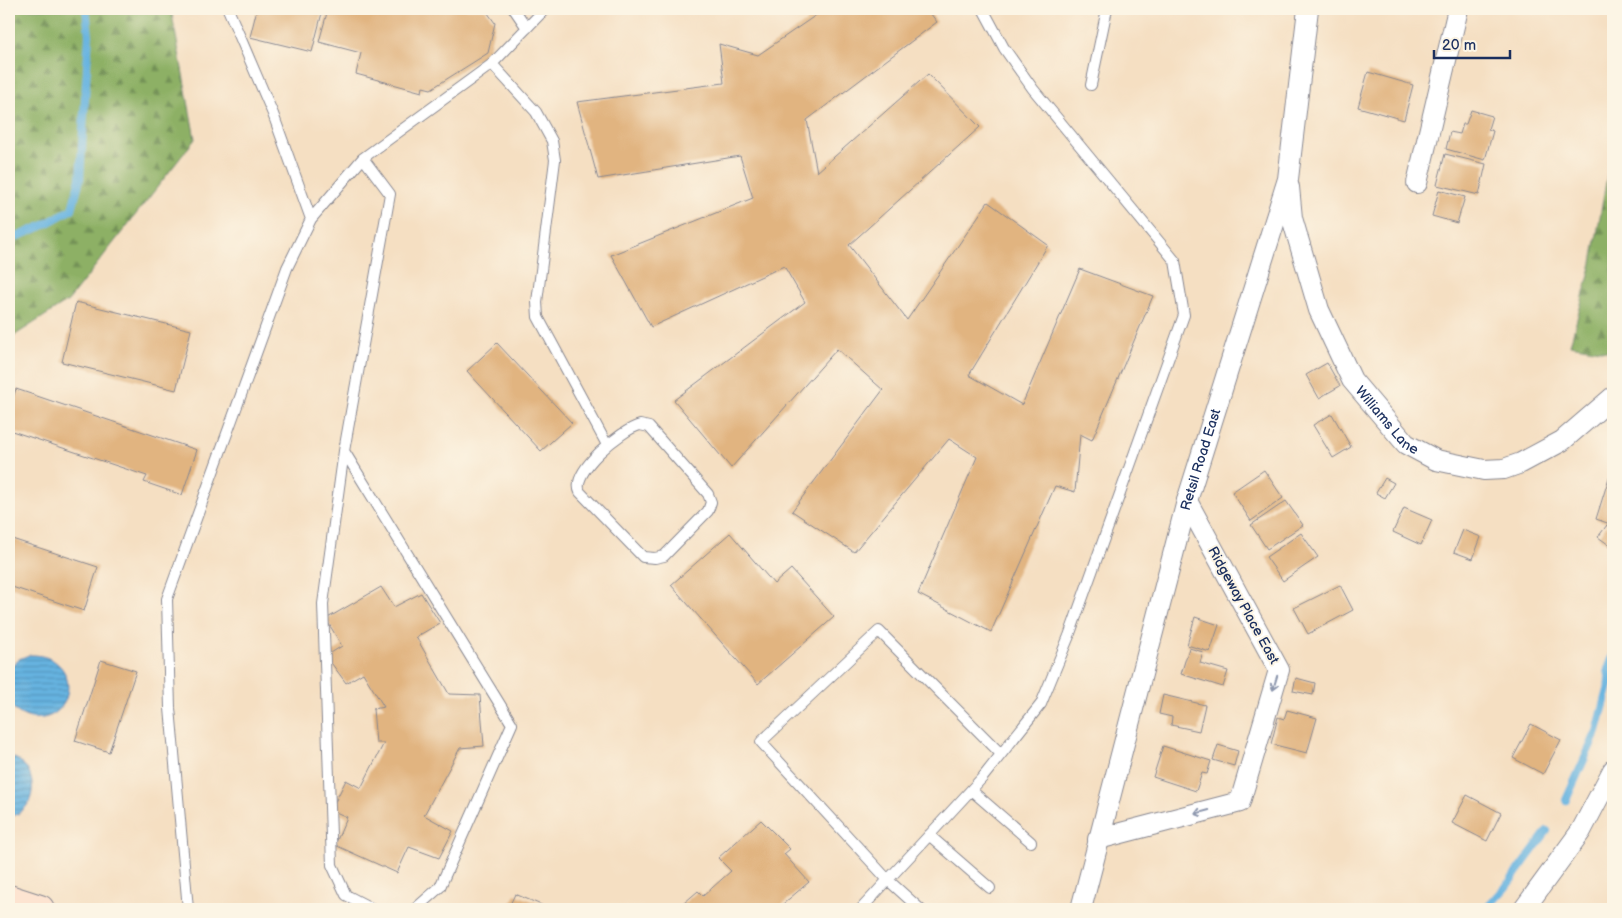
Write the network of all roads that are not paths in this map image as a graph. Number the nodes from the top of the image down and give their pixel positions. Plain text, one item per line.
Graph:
1 (228, 9) edge
2 (514, 9) edge
3 (546, 9) edge
4 (983, 9) edge
5 (1107, 9) edge
6 (1308, 9) edge
7 (1458, 9) edge
8 (527, 28) junction
9 (492, 64) junction
10 (1091, 85) dead end
11 (362, 158) junction
12 (1288, 179) junction
13 (1417, 183) dead end
14 (311, 218) junction
15 (1613, 397) edge
16 (607, 444) junction
17 (344, 451) junction
18 (1187, 501) junction
19 (1001, 754) junction
20 (1613, 770) edge
21 (971, 790) junction
22 (930, 835) junction
23 (1098, 838) junction
24 (1031, 842) dead end
25 (888, 880) junction
26 (990, 888) dead end
27 (9, 899) edge
28 (40, 909) edge
29 (188, 909) edge
30 (373, 909) edge
31 (415, 909) edge
32 (861, 909) edge
33 (920, 909) edge
34 (1081, 909) edge
35 (1524, 909) edge

1 - 14 lane
2 - 8 lane
3 - 8 lane
4 - 19 lane
5 - 10 lane
6 - 12 street, Retsil Road East
7 - 13 street
8 - 9 lane
9 - 11 lane
9 - 16 lane
11 - 14 lane
11 - 17 lane
12 - 15 street, Williams Lane
12 - 18 street, Retsil Road East
14 - 29 lane
16 - 16 lane
17 - 30 lane
17 - 31 lane
18 - 23 street, Retsil Road East
18 -> 23 street, Ridgeway Place East
19 - 21 lane
19 - 25 lane
20 - 35 street
21 - 22 lane
21 - 24 lane
22 - 25 lane
22 - 26 lane
23 - 34 street, Retsil Road East
25 - 32 lane
25 - 33 lane
27 - 28 main road

